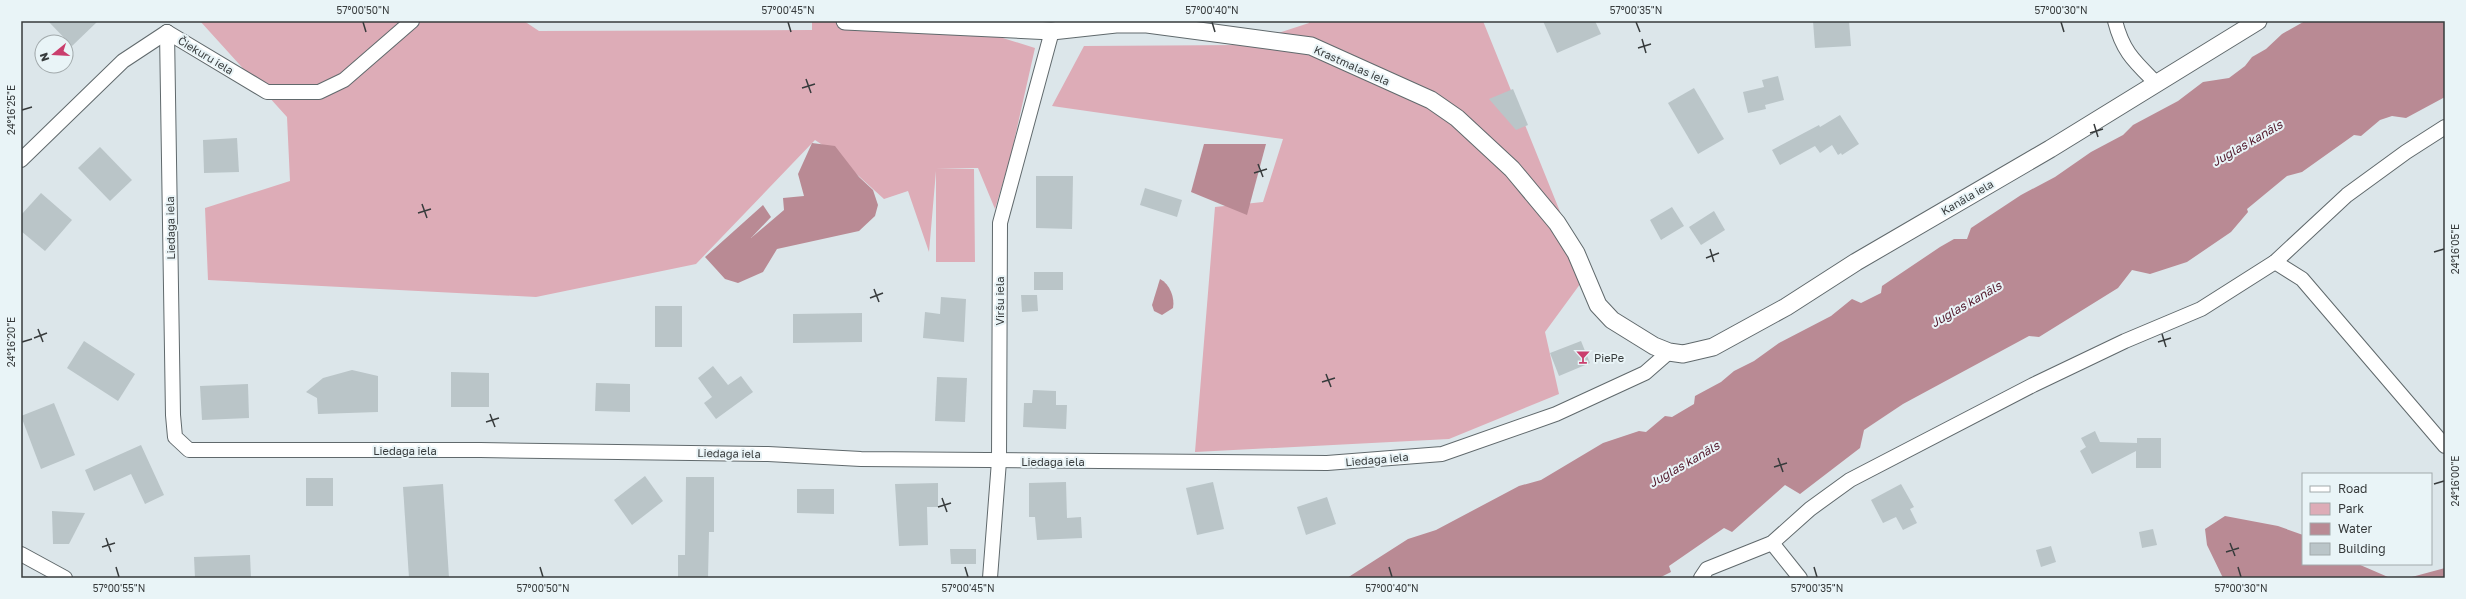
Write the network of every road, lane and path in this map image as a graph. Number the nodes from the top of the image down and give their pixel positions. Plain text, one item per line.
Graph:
1 (412, 21) edge
2 (845, 21) edge
3 (2114, 21) edge
4 (2258, 21) edge
5 (167, 32) junction
6 (1052, 32) junction
7 (2156, 83) junction
8 (2445, 127) edge
9 (21, 160) edge
10 (2275, 262) junction
11 (1669, 352) junction
12 (2445, 446) edge
13 (999, 461) junction
14 (1772, 543) junction
15 (21, 554) edge
16 (65, 578) edge
17 (990, 578) edge
18 (1700, 578) edge
19 (1800, 578) edge

1 - 5 street, Čiekuru iela
2 - 6 street, Krastmalas iela
3 - 7 street
4 - 7 street, Kanāla iela
5 - 9 street, Čiekuru iela
5 - 13 street, Liedaga iela
6 - 11 street, Krastmalas iela
6 - 13 street, Viršu iela
7 - 11 street, Kanāla iela
8 - 10 street
10 - 12 street
10 - 14 street
11 - 13 street, Liedaga iela
13 - 17 street, Viršu iela
14 - 18 street
14 - 19 street
15 - 16 street

